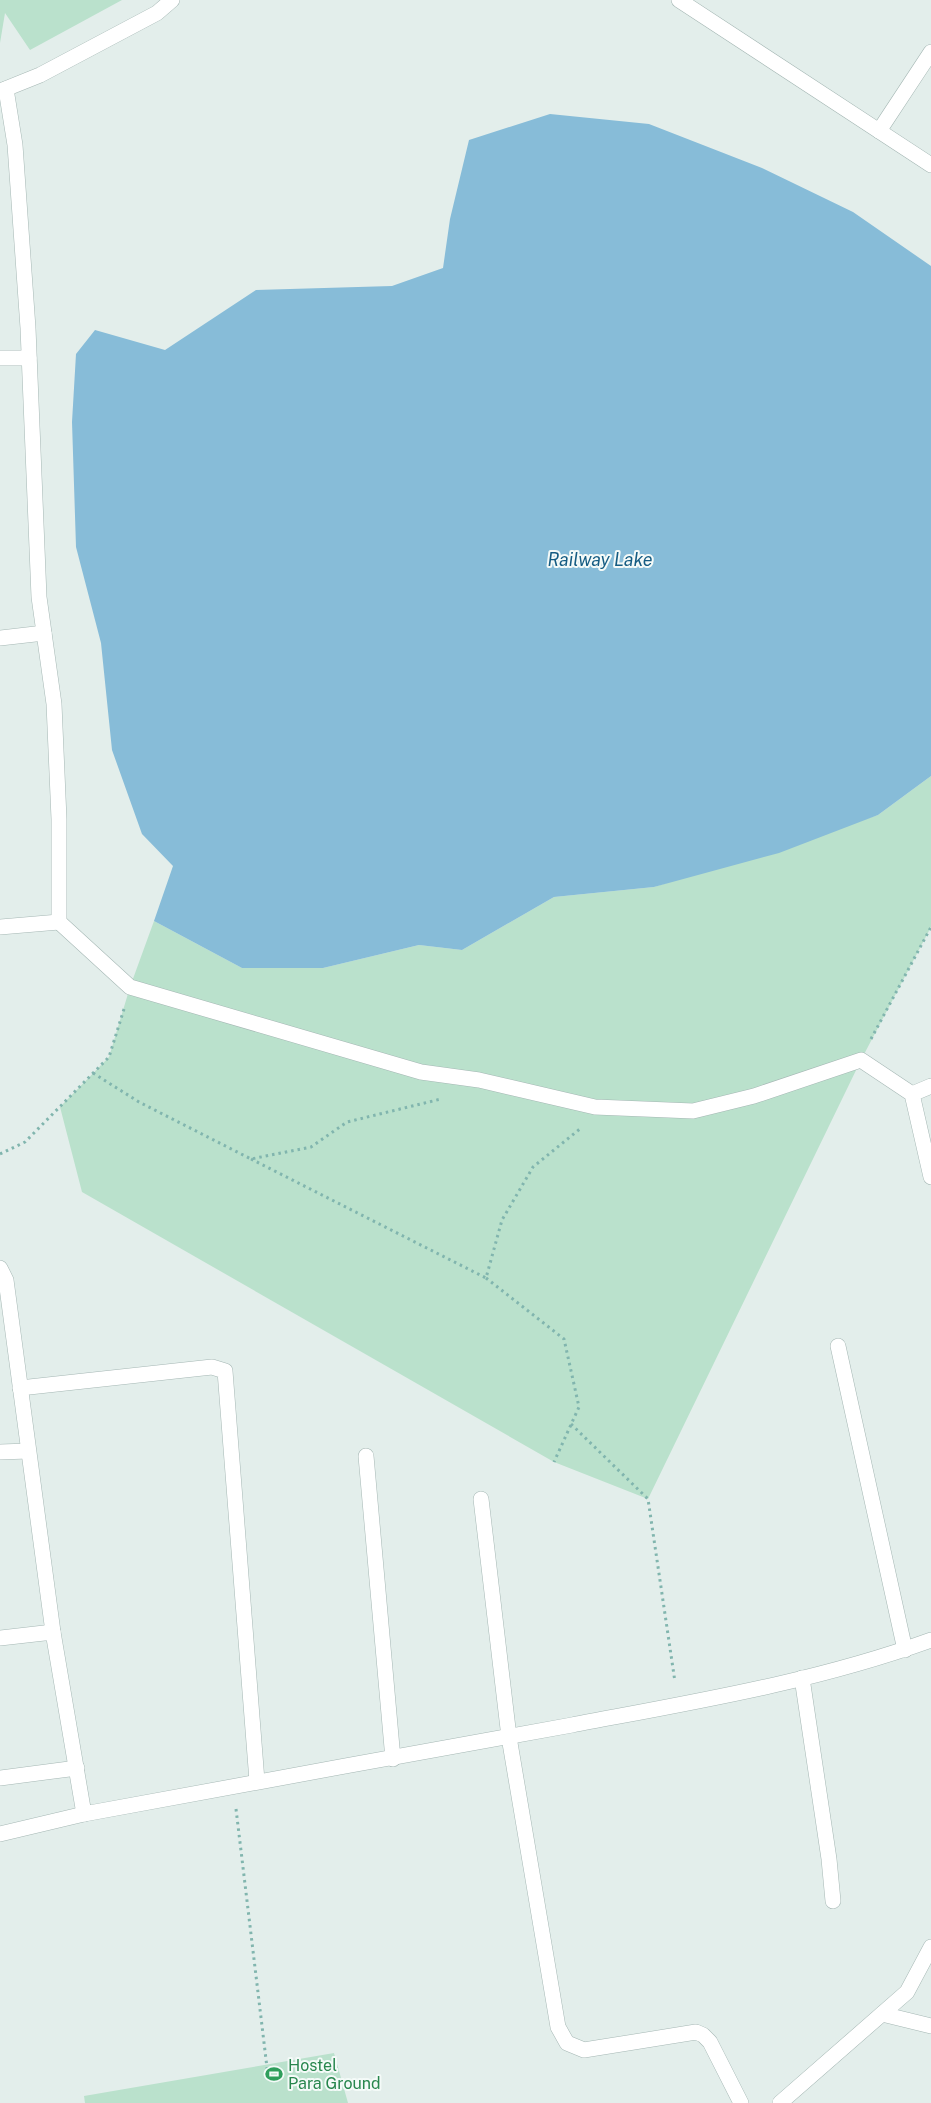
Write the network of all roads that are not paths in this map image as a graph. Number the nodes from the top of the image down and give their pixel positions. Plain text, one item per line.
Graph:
1 (172, 0) edge
2 (680, 0) edge
3 (931, 52) edge
4 (3, 90) edge
5 (879, 131) junction
6 (931, 165) edge
7 (0, 358) edge
8 (29, 358) junction
9 (44, 633) junction
10 (0, 638) edge
11 (59, 922) junction
12 (0, 927) edge
13 (931, 1086) edge
14 (912, 1094) junction
15 (931, 1177) edge
16 (0, 1268) edge
17 (838, 1346) dead end
18 (20, 1388) junction
19 (28, 1451) junction
20 (0, 1452) edge
21 (366, 1456) dead end
22 (480, 1499) dead end
23 (53, 1632) junction
24 (0, 1638) edge
25 (931, 1640) edge
26 (904, 1650) junction
27 (802, 1678) junction
28 (509, 1737) junction
29 (393, 1759) junction
30 (77, 1768) junction
31 (0, 1778) edge
32 (257, 1781) junction
33 (84, 1814) junction
34 (0, 1834) edge
35 (833, 1901) dead end
36 (931, 1948) edge
37 (882, 2014) junction
38 (931, 2026) edge
39 (787, 2102) edge
40 (741, 2103) edge

1 - 4 street
2 - 5 street
3 - 5 street
4 - 8 street
5 - 6 street
7 - 8 street
8 - 9 street
9 - 10 street
9 - 11 street
11 - 12 street
11 - 14 street
13 - 14 street
14 - 15 street
16 - 18 street
17 - 26 street
18 - 19 street
18 - 32 street
19 - 20 street
19 - 23 street
21 - 29 street
22 - 28 street
23 - 24 street
23 - 30 street
25 - 26 street
26 - 27 street
27 - 28 street
27 - 35 street
28 - 29 street
28 - 40 street
29 - 32 street
30 - 31 street
30 - 33 street
32 - 33 street
33 - 34 street
36 - 37 street
37 - 38 street
37 - 39 street

